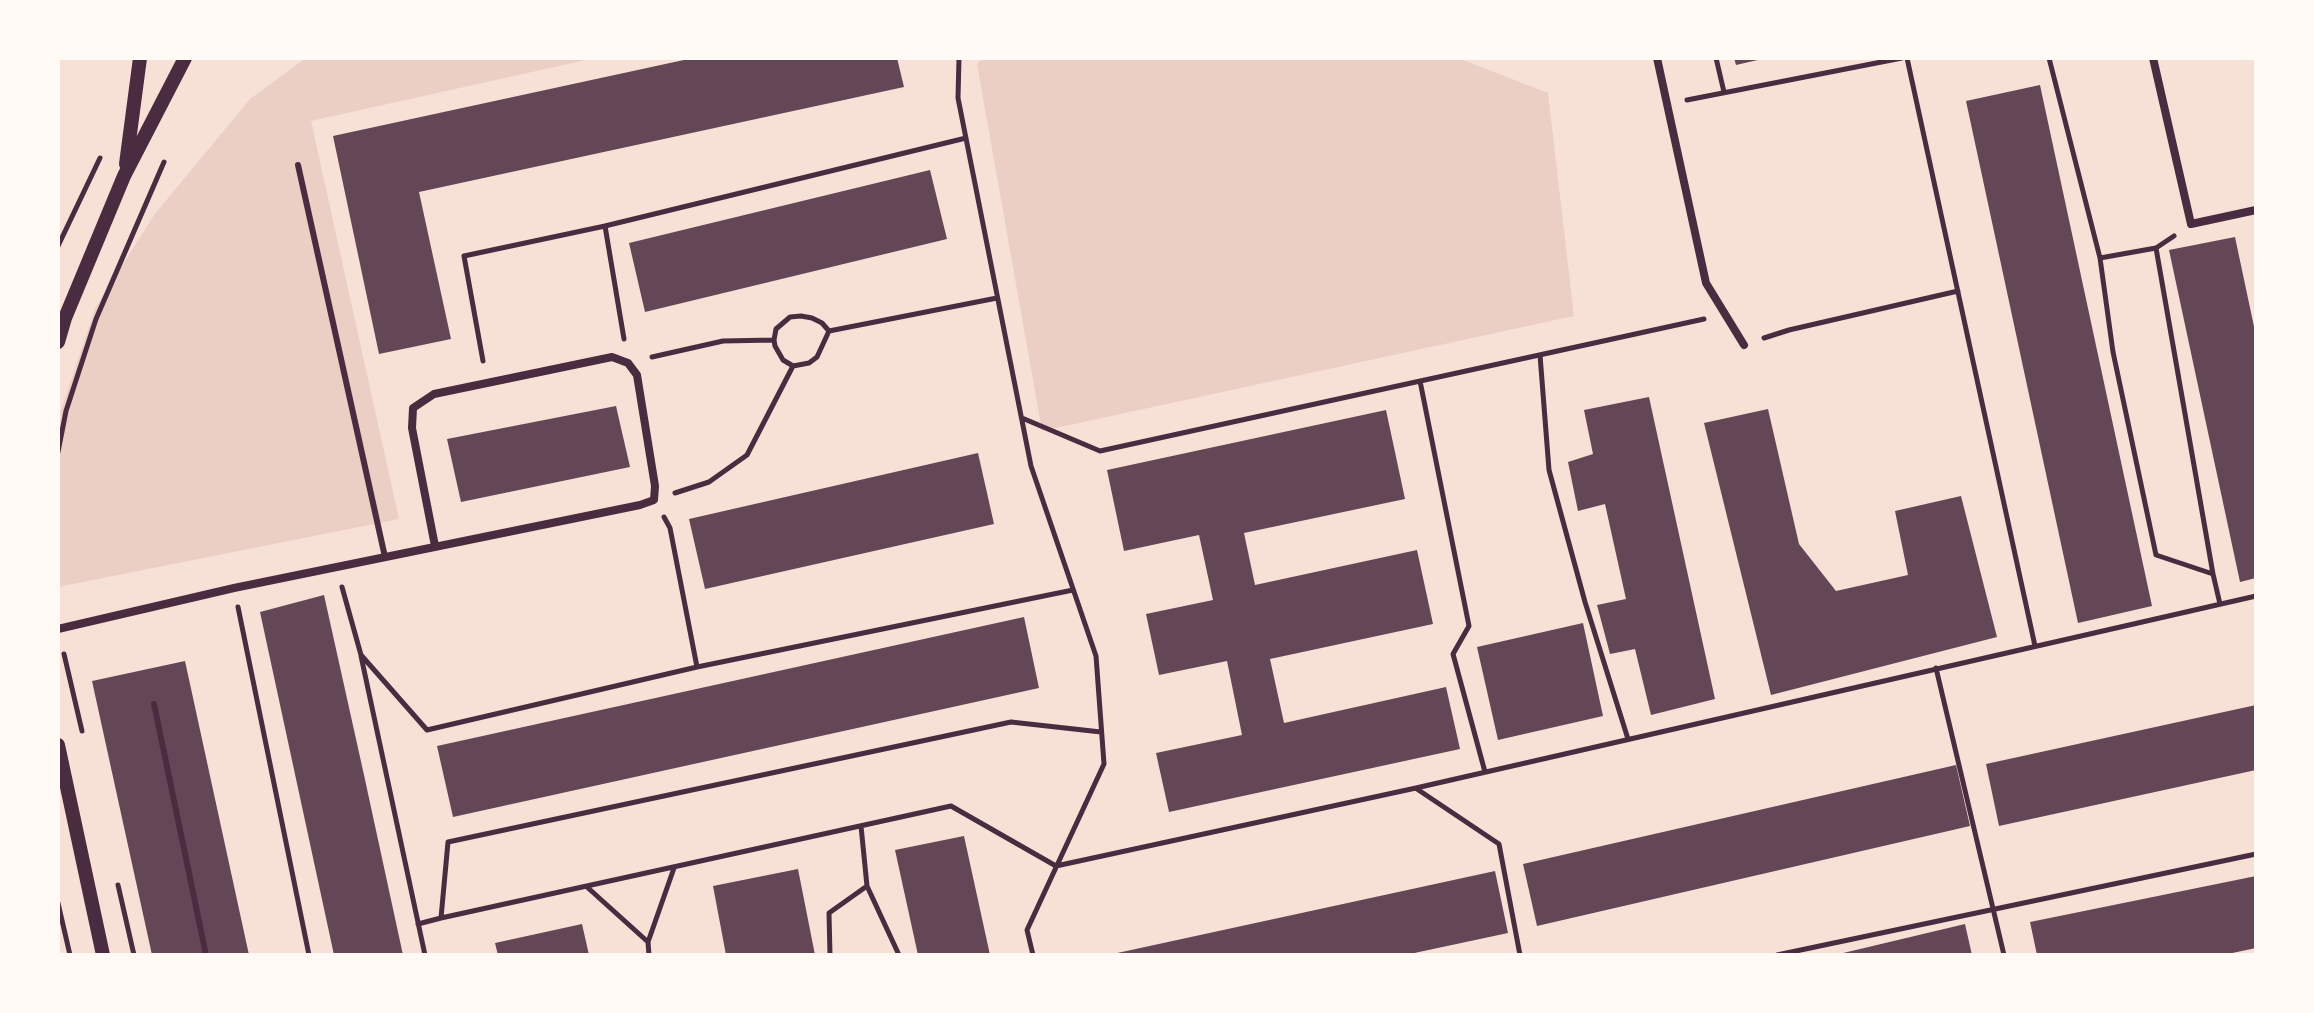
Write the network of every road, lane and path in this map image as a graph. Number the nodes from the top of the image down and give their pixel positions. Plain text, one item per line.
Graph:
1 (140, 58) edge
2 (185, 58) edge
3 (959, 58) edge
4 (1657, 58) edge
5 (1716, 58) edge
6 (1904, 58) edge
7 (2049, 58) edge
8 (2153, 58) edge
9 (1724, 92) junction
10 (1667, 103) junction
11 (966, 138) junction
12 (102, 144) dead end
13 (165, 160) dead end
14 (298, 165) dead end
15 (124, 176) junction
16 (2256, 210) edge
17 (2191, 224) junction
18 (605, 226) junction
19 (58, 246) edge
20 (2156, 248) junction
21 (2100, 258) junction
22 (1958, 291) junction
23 (997, 298) junction
24 (1725, 315) junction
25 (829, 331) junction
26 (774, 340) junction
27 (58, 342) edge
28 (1744, 345) joint
29 (1540, 355) junction
30 (628, 363) junction
31 (793, 366) junction
32 (1420, 381) junction
33 (487, 383) junction
34 (1022, 418) junction
35 (58, 452) edge
36 (654, 500) junction
37 (435, 546) junction
38 (385, 557) junction
39 (337, 567) junction
40 (2213, 574) junction
41 (234, 588) junction
42 (1073, 590) junction
43 (2256, 596) edge
44 (2220, 604) junction
45 (58, 629) edge
46 (2035, 646) junction
47 (361, 655) junction
48 (697, 667) junction
49 (1936, 668) junction
50 (154, 704) dead end
51 (1101, 732) junction
52 (1628, 739) junction
53 (58, 745) edge
54 (1485, 772) junction
55 (1416, 788) junction
56 (861, 826) junction
57 (2256, 854) edge
58 (1056, 866) junction
59 (674, 868) junction
60 (867, 886) junction
61 (587, 887) junction
62 (58, 903) edge
63 (1994, 909) junction
64 (441, 918) junction
65 (418, 924) junction
66 (648, 942) junction
67 (70, 955) edge
68 (103, 955) edge
69 (206, 955) edge
70 (309, 955) edge
71 (425, 955) edge
72 (649, 955) edge
73 (830, 955) edge
74 (899, 955) edge
75 (1033, 955) edge
76 (1520, 955) edge
77 (1777, 955) edge
78 (2004, 955) edge

1 - 15 street
2 - 15 street
3 - 11 path
4 - 10 street
5 - 9 path
6 - 9 path
6 - 22 path
7 - 21 path
8 - 17 street
9 - 10 path
10 - 24 street
11 - 18 path
11 - 23 path
12 - 19 path
13 - 35 path
14 - 38 lane
15 - 27 street
16 - 17 street
17 - 20 path
18 - 30 path
18 - 33 path
20 - 21 path
20 - 40 path
21 - 40 path
22 - 28 path
22 - 46 path
23 - 25 path
23 - 34 path
24 - 28 street
24 - 29 path
25 - 26 path
25 - 31 path
26 - 30 path
26 - 31 path
29 - 32 path
29 - 52 path
30 - 33 street
30 - 36 street
31 - 36 path
32 - 34 path
32 - 54 path
33 - 37 street
34 - 42 path
36 - 37 street
36 - 48 path
37 - 38 street
38 - 39 street
39 - 41 street
39 - 47 path
40 - 44 path
41 - 45 street
41 - 70 path
42 - 48 path
42 - 51 path
43 - 44 path
44 - 46 path
46 - 49 path
47 - 48 path
47 - 65 path
49 - 52 path
49 - 63 path
50 - 69 lane
51 - 58 path
51 - 64 path
52 - 54 path
53 - 68 street
54 - 55 path
55 - 58 path
55 - 76 path
56 - 58 path
56 - 59 path
56 - 60 path
57 - 63 path
58 - 75 path
59 - 61 path
59 - 66 path
60 - 73 path
60 - 74 path
61 - 64 path
61 - 66 path
62 - 67 path
63 - 77 path
63 - 78 path
64 - 65 path
65 - 71 path
66 - 72 path

